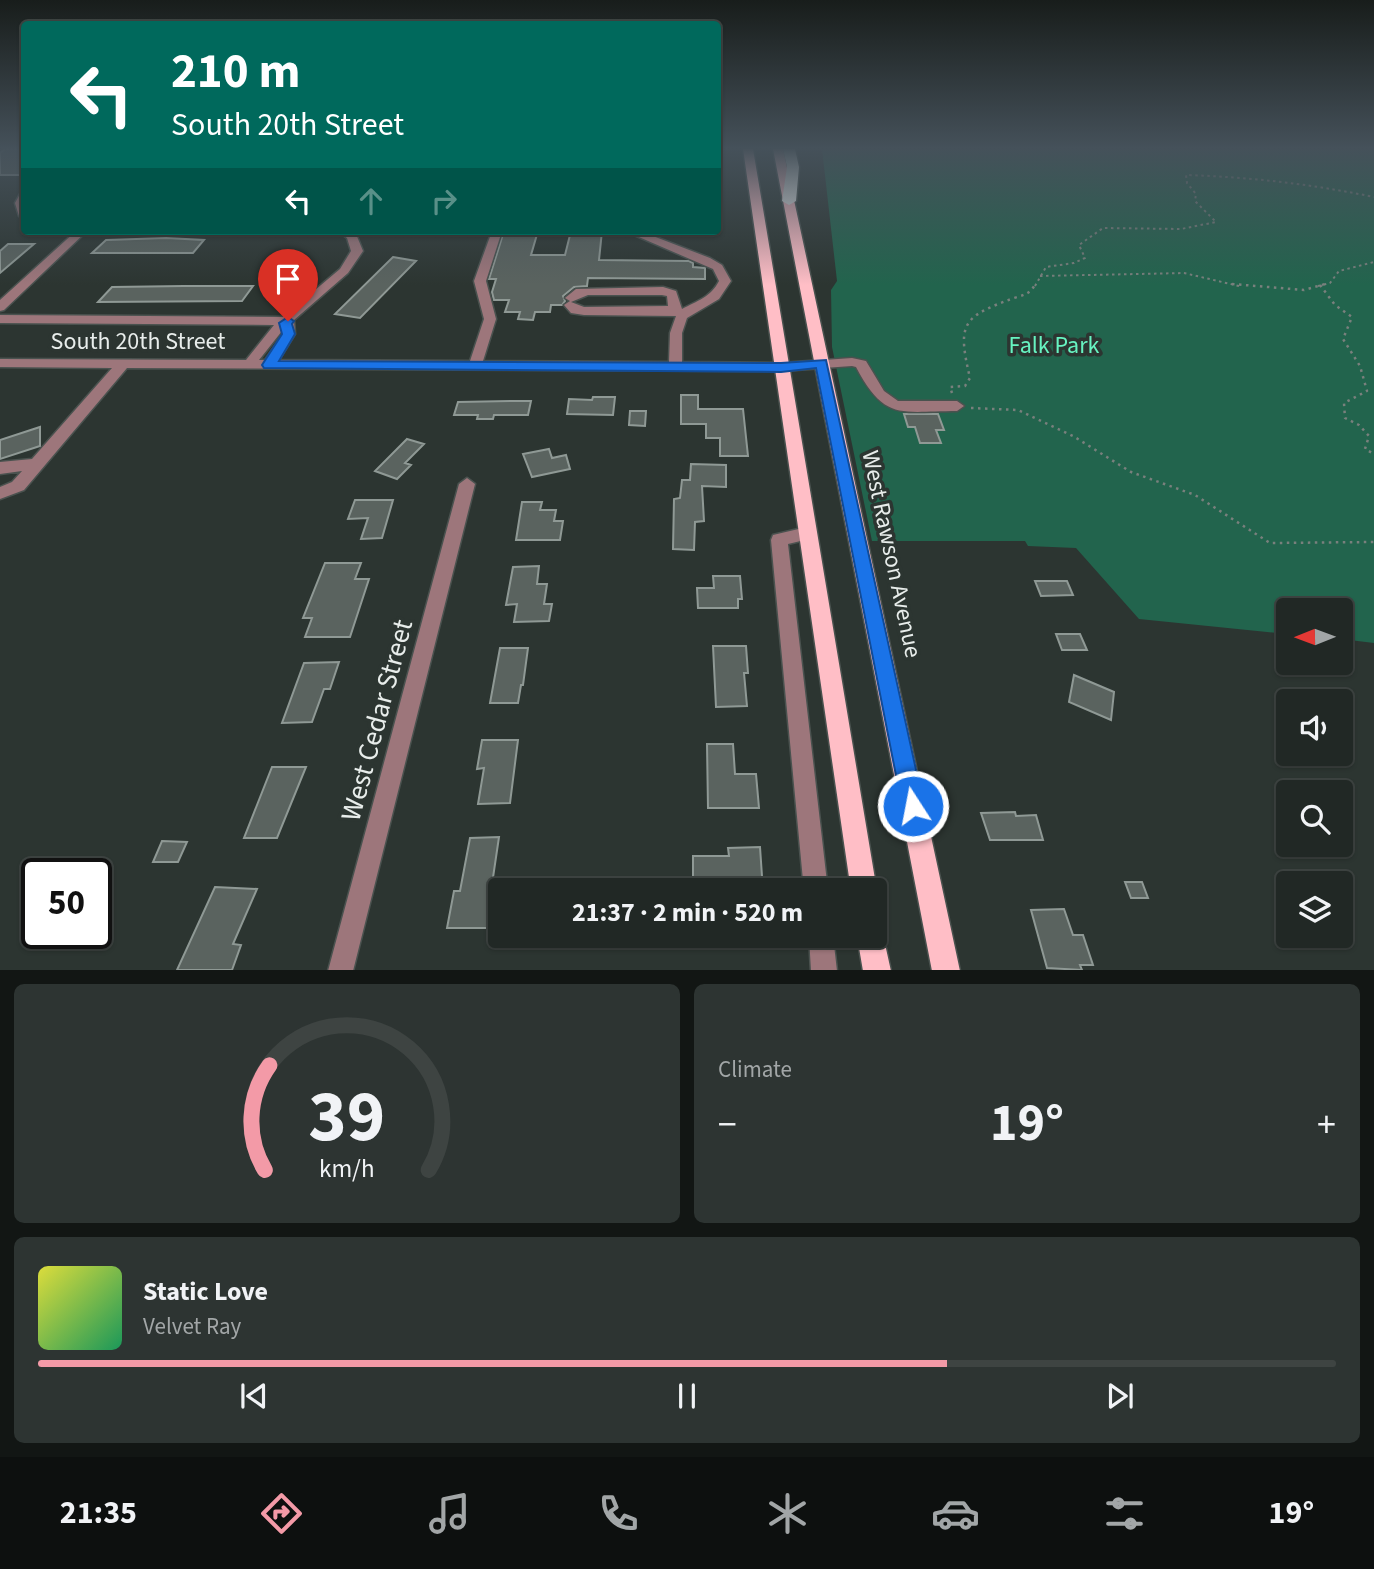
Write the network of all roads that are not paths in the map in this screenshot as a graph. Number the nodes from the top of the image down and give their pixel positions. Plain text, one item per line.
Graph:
1 (755, 194) edge
2 (788, 194) edge
3 (790, 194) edge
4 (789, 201) junction
5 (78, 235) edge
6 (349, 235) edge
7 (496, 235) edge
8 (640, 235) edge
9 (0, 307) edge
10 (678, 312) junction
11 (0, 319) edge
12 (287, 322) junction
13 (0, 363) edge
14 (821, 363) junction
15 (122, 364) junction
16 (249, 365) junction
17 (269, 365) junction
18 (475, 366) junction
19 (675, 367) junction
20 (781, 367) junction
21 (957, 406) road end
22 (37, 464) junction
23 (0, 468) edge
24 (467, 484) dead end
25 (0, 493) edge
26 (807, 533) junction
27 (815, 878) edge
28 (862, 878) edge
29 (822, 948) edge
30 (874, 948) edge
31 (340, 970) edge
32 (824, 970) edge
33 (877, 970) edge
34 (946, 970) edge

1 - 20 main road
2 - 4 main road, West Rawson Avenue
3 - 4 highway
4 - 14 main road, West Rawson Avenue
5 - 9 street
6 - 12 street
7 - 18 street
8 - 10 street
10 - 10 street
10 - 19 street
11 - 12 street
12 - 16 street
12 - 17 street
13 - 15 street, South 20th Street
14 - 20 street, South 20th Street
14 - 21 street, South 20th Street
14 - 34 main road, West Rawson Avenue
15 - 16 street, South 20th Street
15 - 22 street
16 - 17 street, South 20th Street
17 - 18 street, South 20th Street
18 - 19 street, South 20th Street
19 - 20 street, South 20th Street
20 - 26 main road
22 - 23 street
22 - 25 street
24 - 31 street, West Cedar Street
26 - 27 street
26 - 28 main road
29 - 32 street
30 - 33 main road

